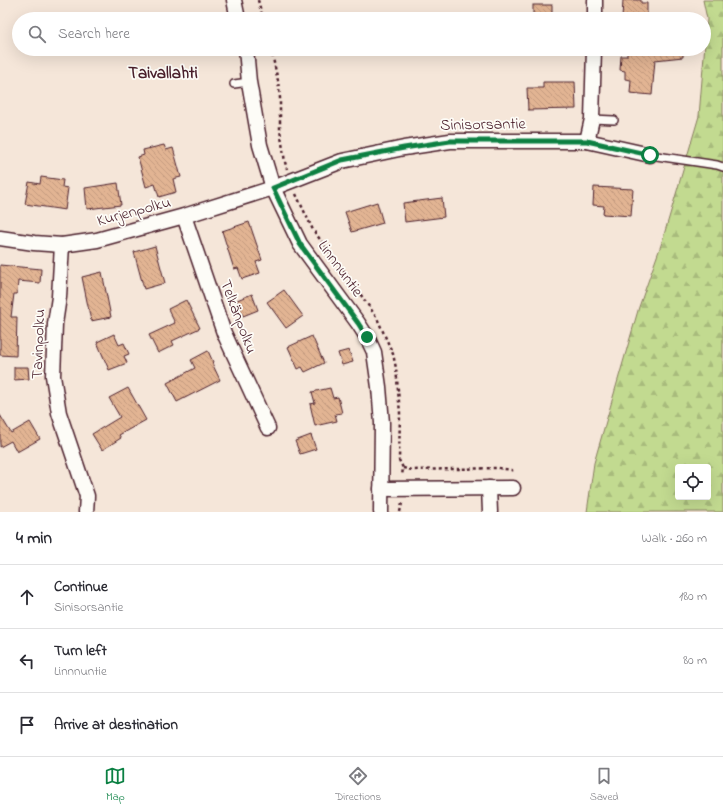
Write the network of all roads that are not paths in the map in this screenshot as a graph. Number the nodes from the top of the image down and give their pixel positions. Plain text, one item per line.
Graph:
1 (234, 0) edge
2 (595, 0) edge
3 (237, 12) edge
4 (596, 12) edge
5 (247, 56) edge
6 (594, 56) edge
7 (249, 82) junction
8 (234, 84) dead end
9 (592, 119) junction
10 (614, 120) dead end
11 (587, 141) junction
12 (650, 155) joint
13 (723, 167) edge
14 (273, 188) junction
15 (184, 216) junction
16 (0, 238) edge
17 (62, 245) junction
18 (268, 428) dead end
19 (489, 488) junction
20 (513, 488) road end
21 (381, 489) junction
22 (86, 512) edge
23 (381, 512) edge
24 (490, 512) edge

1 - 3 street
2 - 4 street
5 - 7 street, Linnnuntie
6 - 9 street
7 - 8 lane
7 - 14 street, Linnnuntie
9 - 10 lane
9 - 11 street
11 - 12 street, Sinisorsantie
11 - 14 street, Sinisorsantie
12 - 13 lane
14 - 15 street, Kurjenpolku
14 - 21 street, Linnnuntie
15 - 17 street, Kurjenpolku
15 - 18 street, Telkänpolku
16 - 17 street, Kurjenpolku
17 - 22 street, Tavinpolku
19 - 20 street
19 - 21 street
19 - 24 street
21 - 23 street, Linnnuntie

